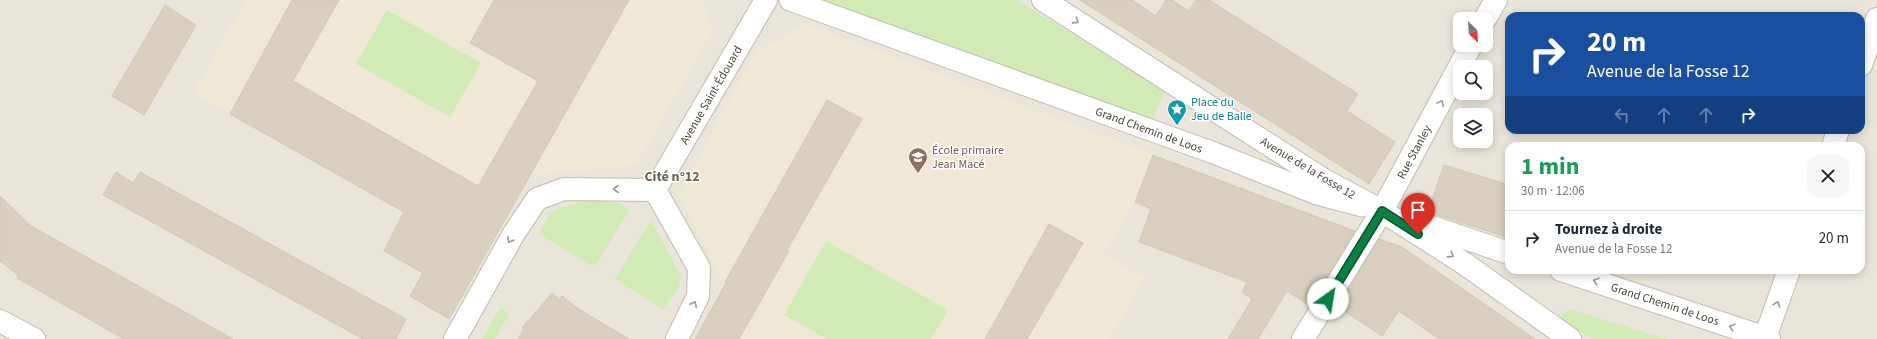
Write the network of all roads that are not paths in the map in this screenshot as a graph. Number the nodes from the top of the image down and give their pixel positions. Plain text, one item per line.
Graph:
1 (766, 0) edge
2 (790, 0) edge
3 (1043, 0) edge
4 (1496, 0) edge
5 (1489, 12) edge
6 (1877, 19) edge
7 (1468, 52) edge
8 (1865, 54) edge
9 (655, 190) junction
10 (1382, 211) junction
11 (1505, 252) edge
12 (1573, 274) edge
13 (1788, 274) edge
14 (0, 321) edge
15 (1767, 338) edge
16 (34, 339) edge
17 (455, 339) edge
18 (677, 339) edge
19 (1303, 339) edge
20 (1570, 339) edge

1 - 9 street, Avenue Saint-Édouard
2 - 10 street, Grand Chemin de Loos
3 -> 10 street, Avenue de la Fosse 12
4 - 5 street
6 - 8 street
10 -> 7 street, Rue Stanley
9 -> 17 street
18 -> 9 street
10 - 11 street, Grand Chemin de Loos
10 - 19 street, Rue Stanley
10 -> 20 street, Avenue de la Fosse 12
15 -> 12 street, Grand Chemin de Loos
15 -> 13 street
14 - 16 street

